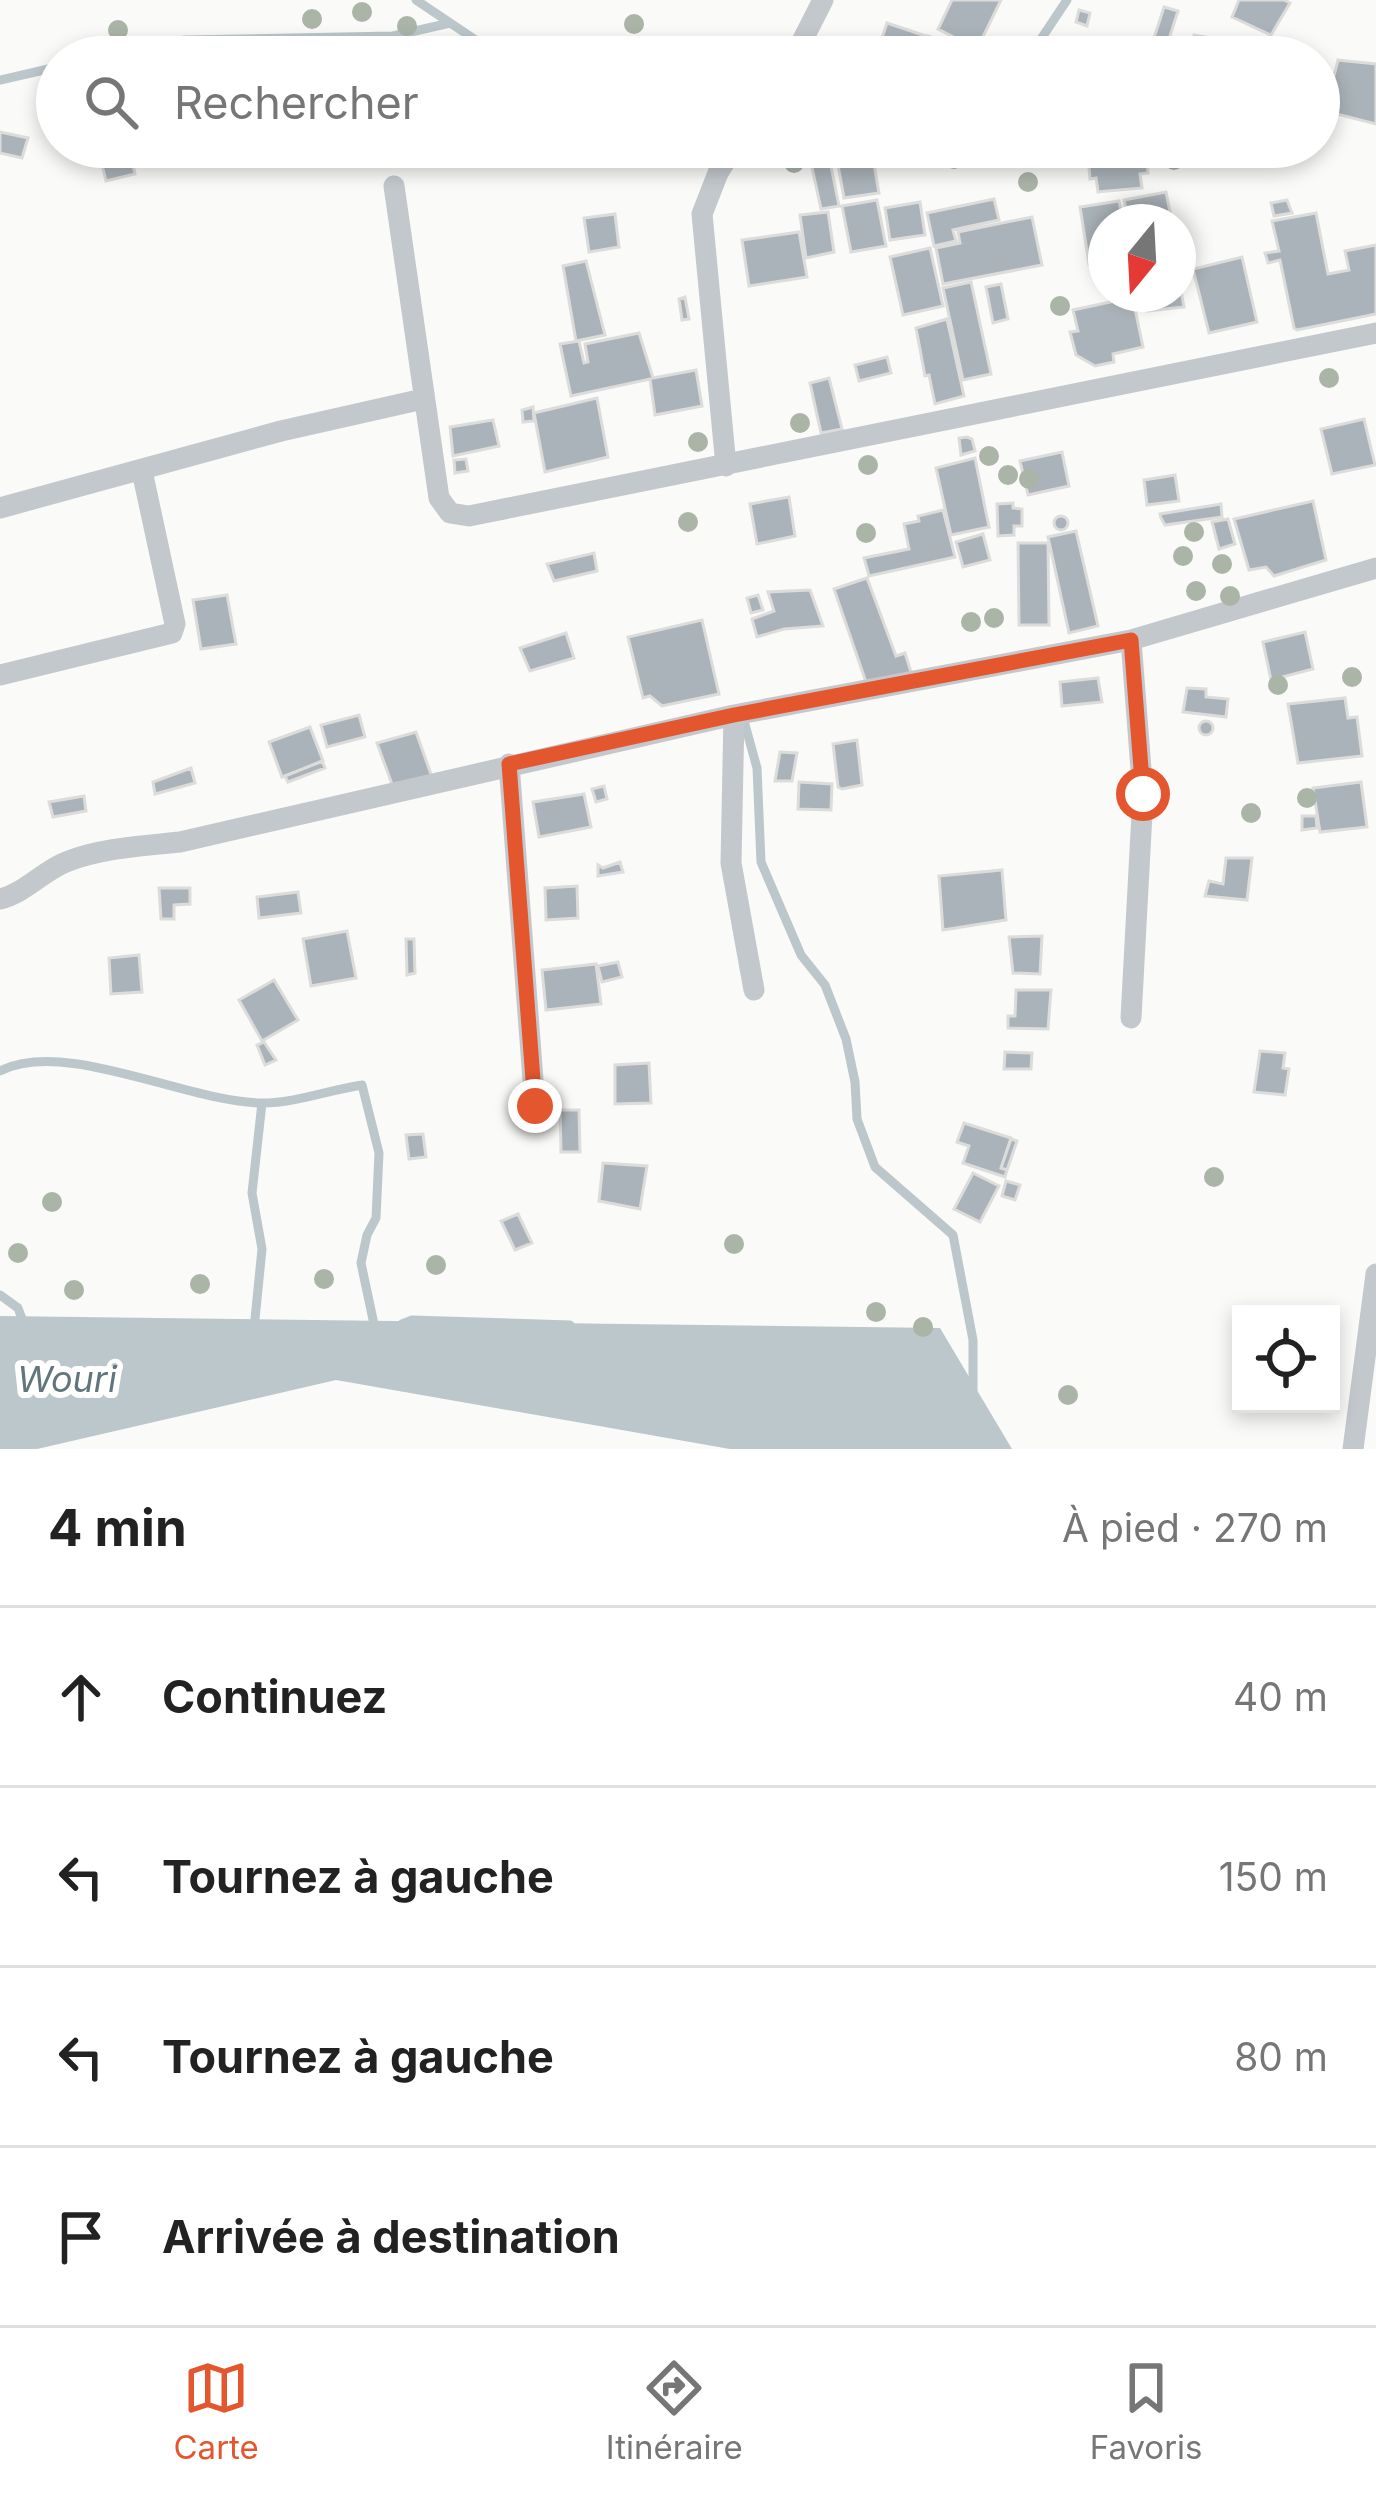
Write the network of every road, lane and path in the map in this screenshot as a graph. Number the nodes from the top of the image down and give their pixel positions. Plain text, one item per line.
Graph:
1 (823, 0) edge
2 (805, 36) edge
3 (721, 168) edge
4 (394, 186) dead end
5 (1376, 333) edge
6 (424, 399) junction
7 (726, 466) junction
8 (142, 471) junction
9 (0, 508) edge
10 (1376, 568) edge
11 (1131, 640) junction
12 (0, 675) edge
13 (734, 715) junction
14 (509, 764) junction
15 (0, 899) edge
16 (754, 990) dead end
17 (1131, 1018) dead end
18 (535, 1106) dead end
19 (1376, 1274) edge
20 (1353, 1449) edge

1 - 2 street
3 - 7 street
4 - 6 street
5 - 7 street
6 - 7 street
6 - 8 street
8 - 9 street
8 - 12 street
10 - 11 street
11 - 13 street
11 - 17 street
13 - 14 street
13 - 16 street
14 - 15 street
14 - 18 street
19 - 20 street

